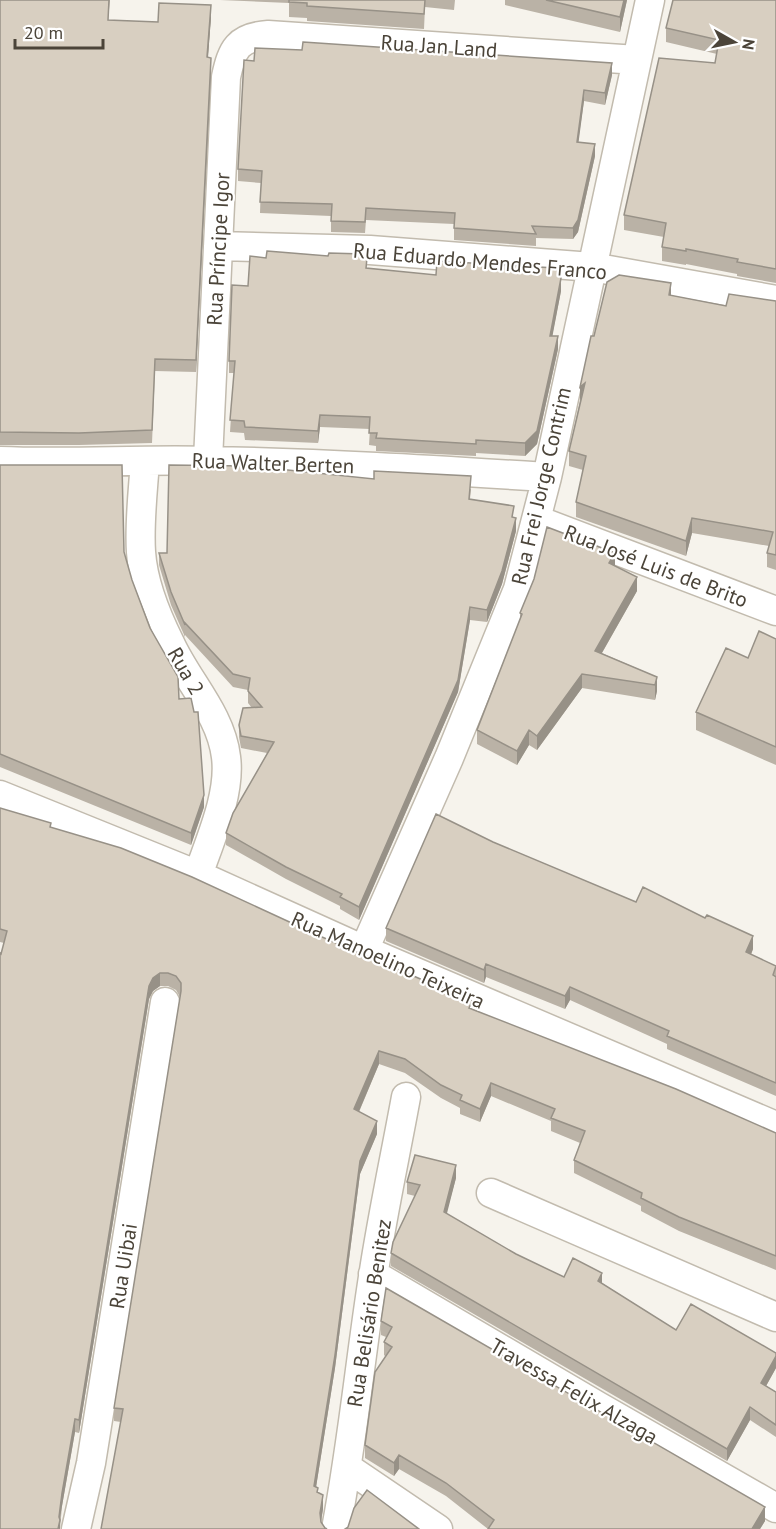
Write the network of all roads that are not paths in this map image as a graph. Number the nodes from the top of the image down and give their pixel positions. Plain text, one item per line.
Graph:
1 (650, 0) edge
2 (242, 42) joint
3 (637, 60) junction
4 (218, 246) junction
5 (592, 267) junction
6 (776, 300) edge
7 (208, 460) junction
8 (0, 461) edge
9 (145, 461) junction
10 (547, 477) junction
11 (537, 520) junction
12 (776, 611) edge
13 (0, 795) edge
14 (198, 875) junction
15 (364, 950) junction
16 (165, 1002) dead end
17 (406, 1097) dead end
18 (776, 1126) edge
19 (490, 1193) dead end
20 (373, 1274) junction
21 (776, 1317) edge
22 (348, 1468) junction
23 (776, 1508) edge
24 (76, 1529) edge
25 (336, 1529) edge
26 (438, 1529) edge

1 - 3 street, Rua Frei Jorge Contrim
2 - 3 street, Rua Jan Land
2 - 4 street, Rua Príncipe Igor
3 - 5 street, Rua Frei Jorge Contrim
4 - 5 street, Rua Eduardo Mendes Franco
4 - 7 street, Rua Príncipe Igor
5 - 6 street, Rua Eduardo Mendes Franco
5 - 10 street, Rua Frei Jorge Contrim
7 - 9 street, Rua Walter Berten
7 - 10 street, Rua Walter Berten
8 - 9 street, Rua Walter Berten
9 - 14 street, Rua 2
10 - 11 street, Rua Frei Jorge Contrim
11 - 12 street, Rua José Luis de Brito
11 - 15 street, Rua Frei Jorge Contrim
13 - 14 street, Rua Manoelino Teixeira
14 - 15 street, Rua Manoelino Teixeira
15 - 18 street, Rua Manoelino Teixeira
16 - 24 street, Rua Uibai
17 - 20 street, Rua Belisário Benitez
19 - 21 street
20 - 22 street, Rua Belisário Benitez
20 - 23 street, Travessa Felix Alzaga
22 - 25 street, Rua Belisário Benitez
22 - 26 street

